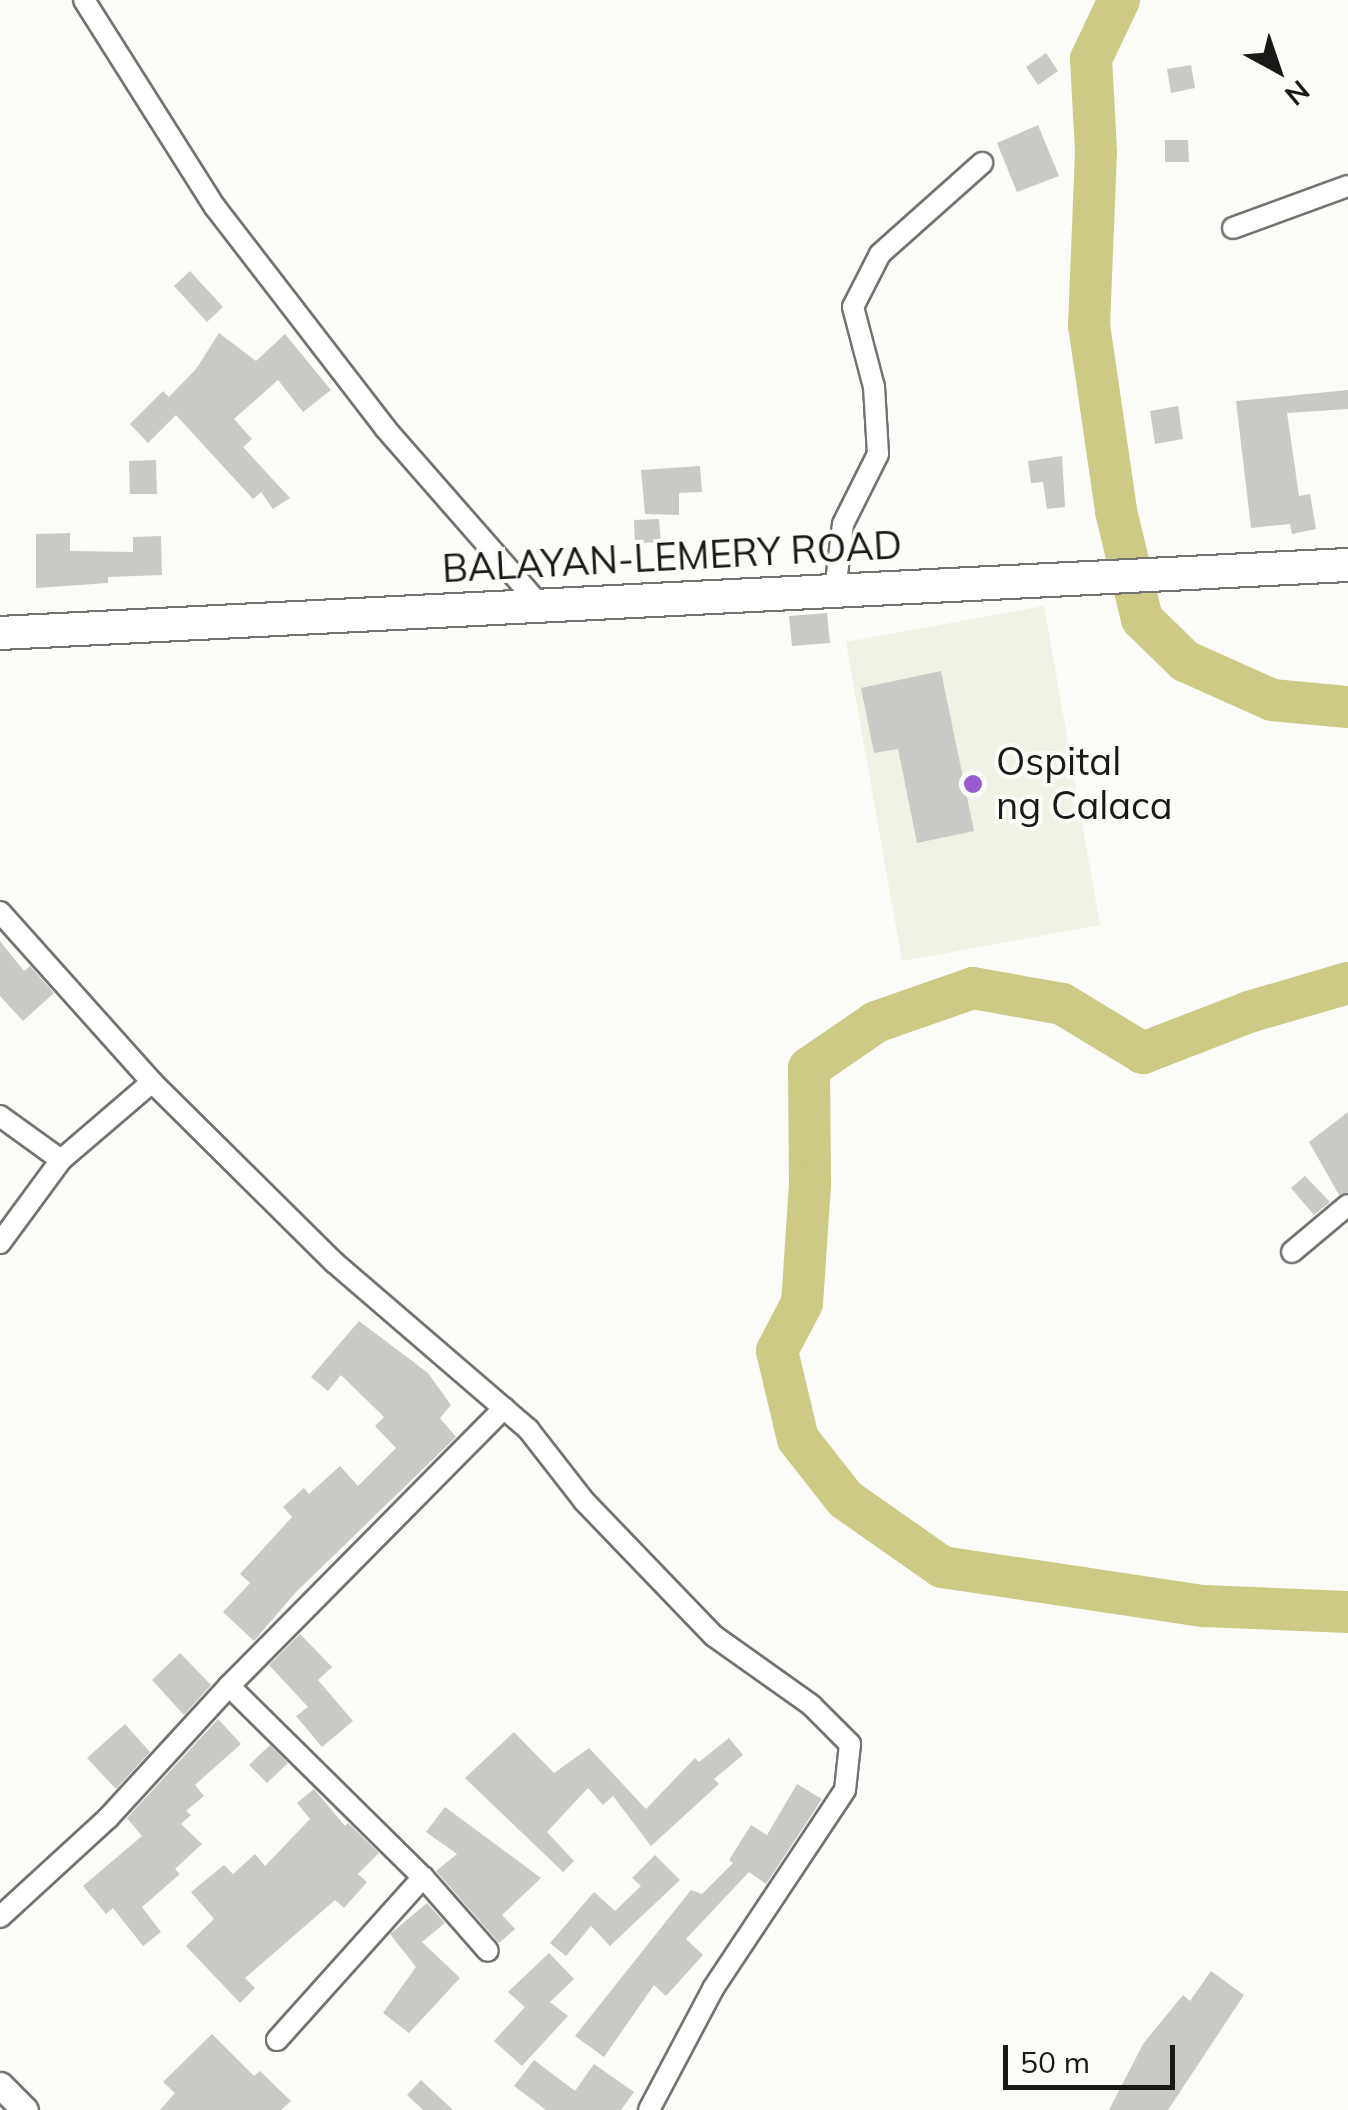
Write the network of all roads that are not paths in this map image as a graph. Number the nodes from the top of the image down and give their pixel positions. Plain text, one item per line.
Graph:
1 (84, 0) edge
2 (982, 163) dead end
3 (1348, 186) edge
4 (1233, 228) dead end
5 (1348, 565) edge
6 (834, 591) junction
7 (539, 604) junction
8 (0, 633) edge
9 (0, 912) edge
10 (152, 1082) junction
11 (0, 1116) edge
12 (61, 1160) junction
13 (1348, 1205) edge
14 (0, 1244) edge
15 (1292, 1252) dead end
16 (504, 1408) junction
17 (229, 1686) junction
18 (423, 1877) junction
19 (0, 1917) edge
20 (488, 1951) dead end
21 (276, 2040) dead end
22 (0, 2086) edge
23 (25, 2110) edge
24 (649, 2110) edge

1 - 7 street
2 - 6 street
3 - 4 street
5 - 6 main road, BALAYAN-LEMERY ROAD
6 - 7 main road, BALAYAN-LEMERY ROAD
7 - 8 main road, BALAYAN-LEMERY ROAD
9 - 10 street
10 - 12 street
10 - 16 street
11 - 12 street
12 - 14 street
13 - 15 street
16 - 17 street
16 - 24 street
17 - 18 street
17 - 19 street
18 - 20 street
18 - 21 street
22 - 23 street

